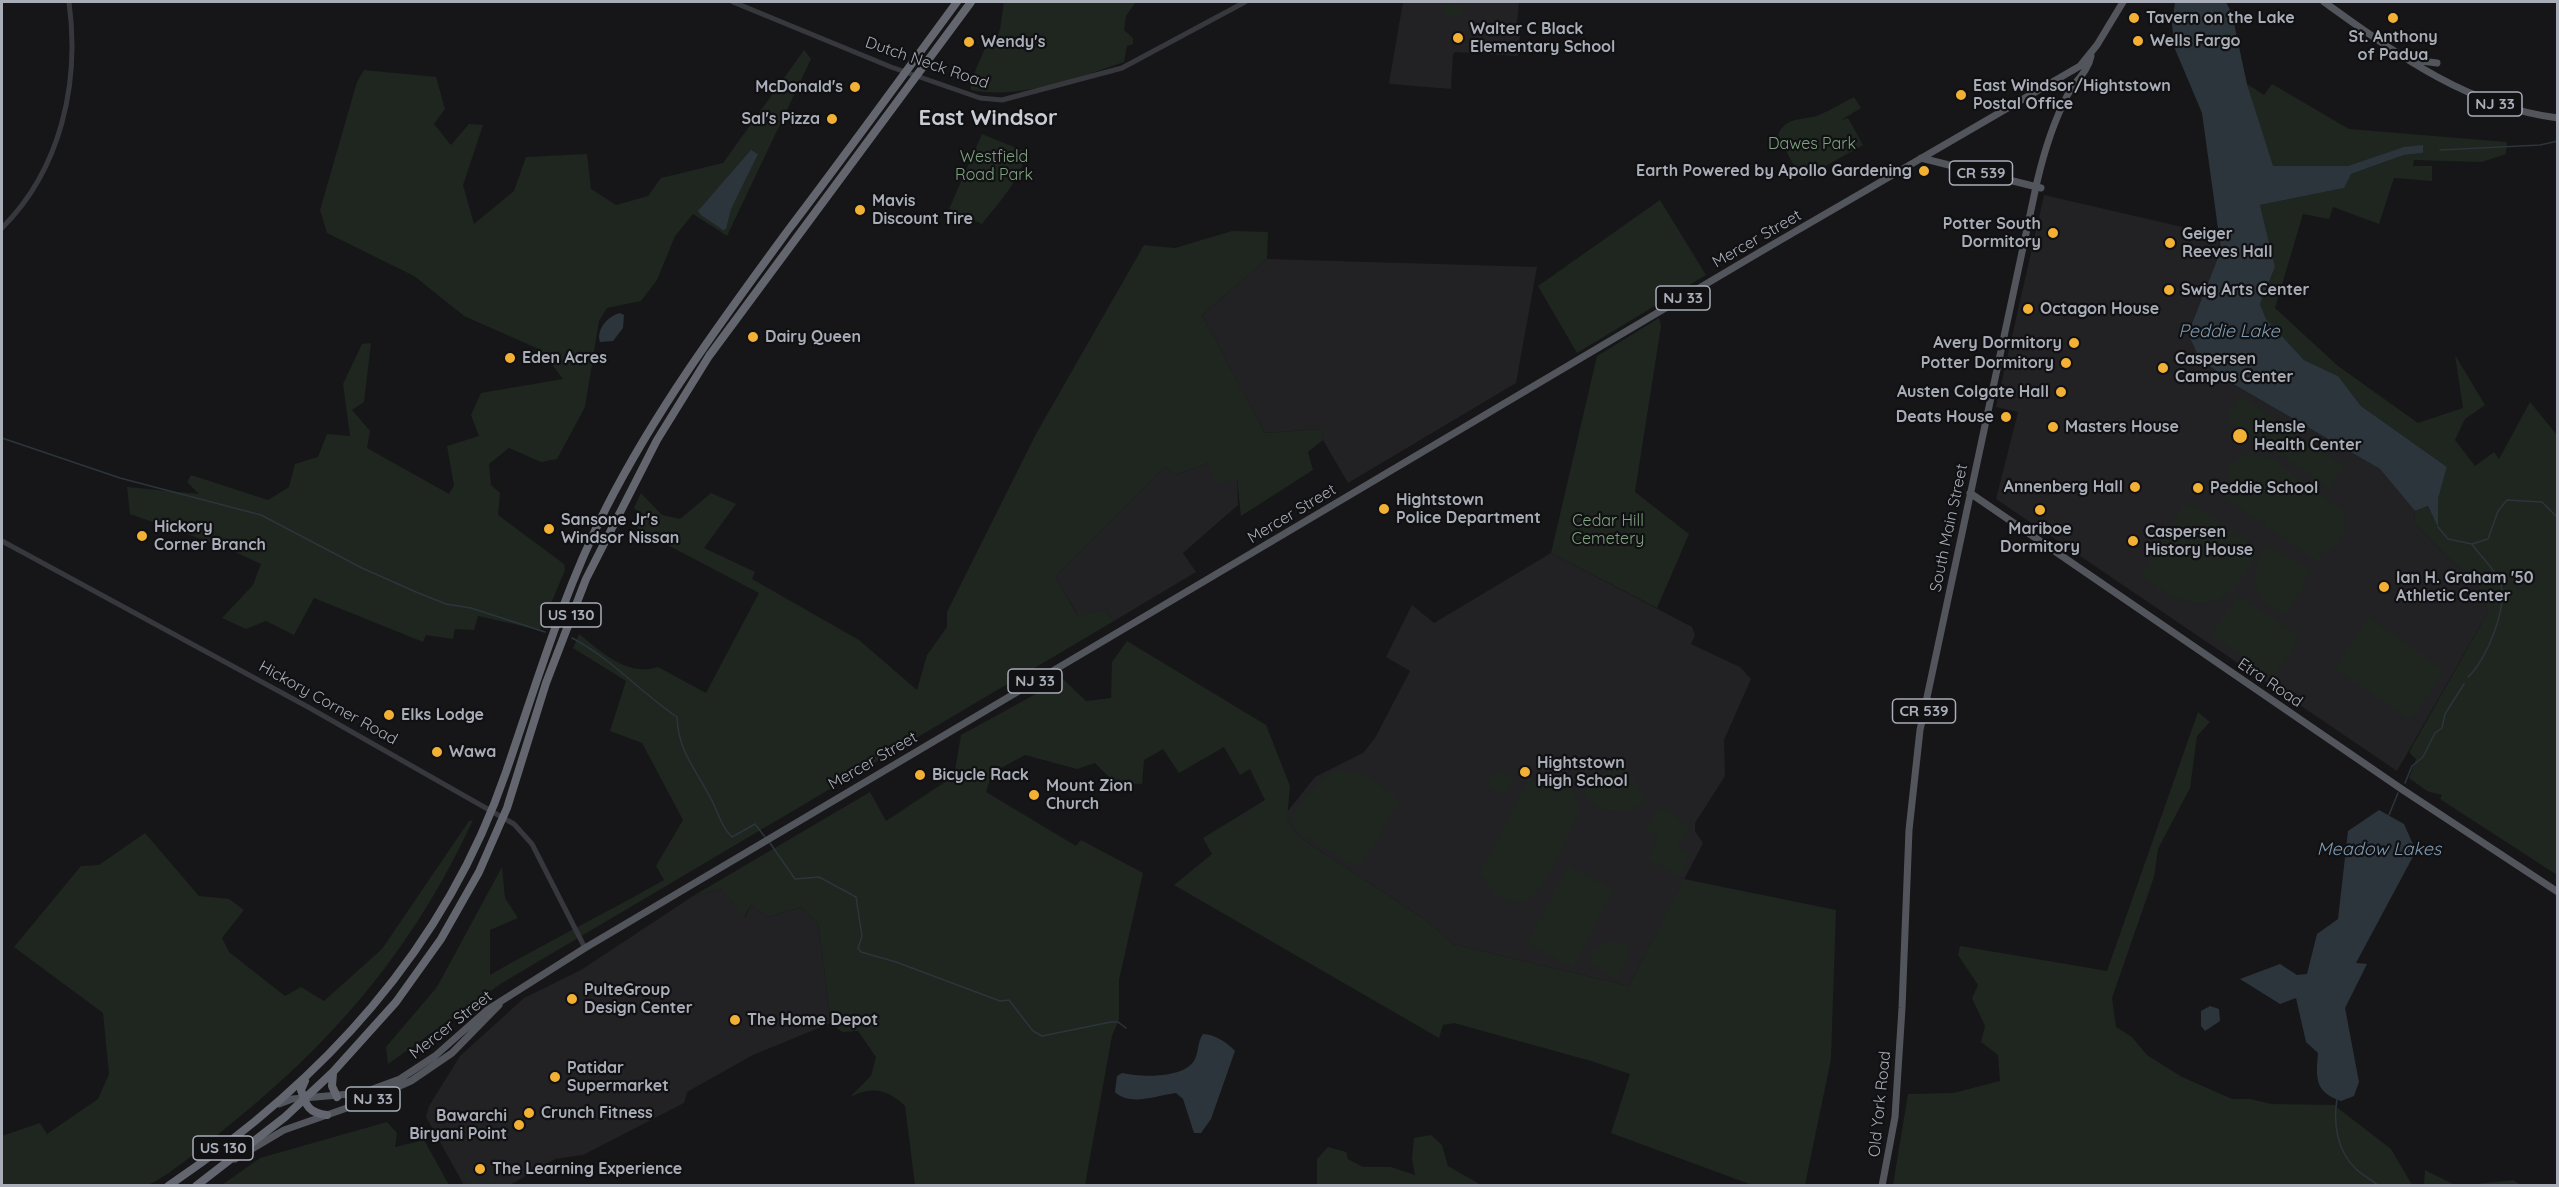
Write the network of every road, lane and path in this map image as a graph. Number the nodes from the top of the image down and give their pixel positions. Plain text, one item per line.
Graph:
1 (69, 2) edge
2 (733, 2) edge
3 (957, 2) edge
4 (971, 2) edge
5 (1245, 2) edge
6 (2121, 2) edge
7 (2324, 2) edge
8 (2092, 53) junction
9 (2407, 58) junction
10 (2437, 63) dead end
11 (905, 72) junction
12 (916, 75) junction
13 (2558, 118) edge
14 (1922, 158) junction
15 (2039, 187) junction
16 (2, 228) edge
17 (1970, 493) junction
18 (2, 541) edge
19 (491, 810) junction
20 (503, 817) junction
21 (2558, 892) edge
22 (585, 948) junction
23 (506, 998) junction
24 (1902, 1025) joint
25 (333, 1072) junction
26 (305, 1080) junction
27 (337, 1097) junction
28 (304, 1100) junction
29 (275, 1106) junction
30 (327, 1115) junction
31 (220, 1168) junction
32 (168, 1185) edge
33 (196, 1185) edge
34 (1882, 1185) edge

1 - 16 street
2 - 11 street, Dutch Neck Road
3 - 11 highway, US 130
4 - 12 highway, US 130
5 - 12 street, Dutch Neck Road
6 - 8 main road, NJ 33
7 - 9 main road, NJ 33
8 - 14 main road, Mercer Street / NJ 33
8 - 15 main road, South Main Street / CR 539
9 - 10 main road
9 - 13 main road, NJ 33
11 - 12 street, Dutch Neck Road
11 - 19 highway, US 130
12 - 20 highway, US 130
14 - 15 main road, CR 539
14 - 22 main road, Mercer Street / NJ 33
15 - 17 main road, South Main Street / CR 539
17 - 21 main road, Etra Road
17 - 24 main road, South Main Street / CR 539
18 - 19 street, Hickory Corner Road
19 - 20 street, Hickory Corner Road
19 - 26 highway, US 130
20 - 22 street, Hickory Corner Road
20 - 25 highway, US 130
22 - 23 main road, Mercer Street / NJ 33
23 - 27 main road, Mercer Street / NJ 33
23 - 30 main road, Mercer Street / NJ 33
24 - 34 main road, Old York Road / CR 539
25 - 27 highway
25 - 28 highway, US 130
26 - 28 highway
26 - 29 highway, US 130
27 - 28 main road, Mercer Street / NJ 33
28 - 29 main road, Mercer Street / NJ 33
28 - 30 highway
28 - 31 highway, US 130
29 - 32 highway, US 130
30 - 31 main road, Mercer Street / NJ 33
31 - 33 highway, US 130

